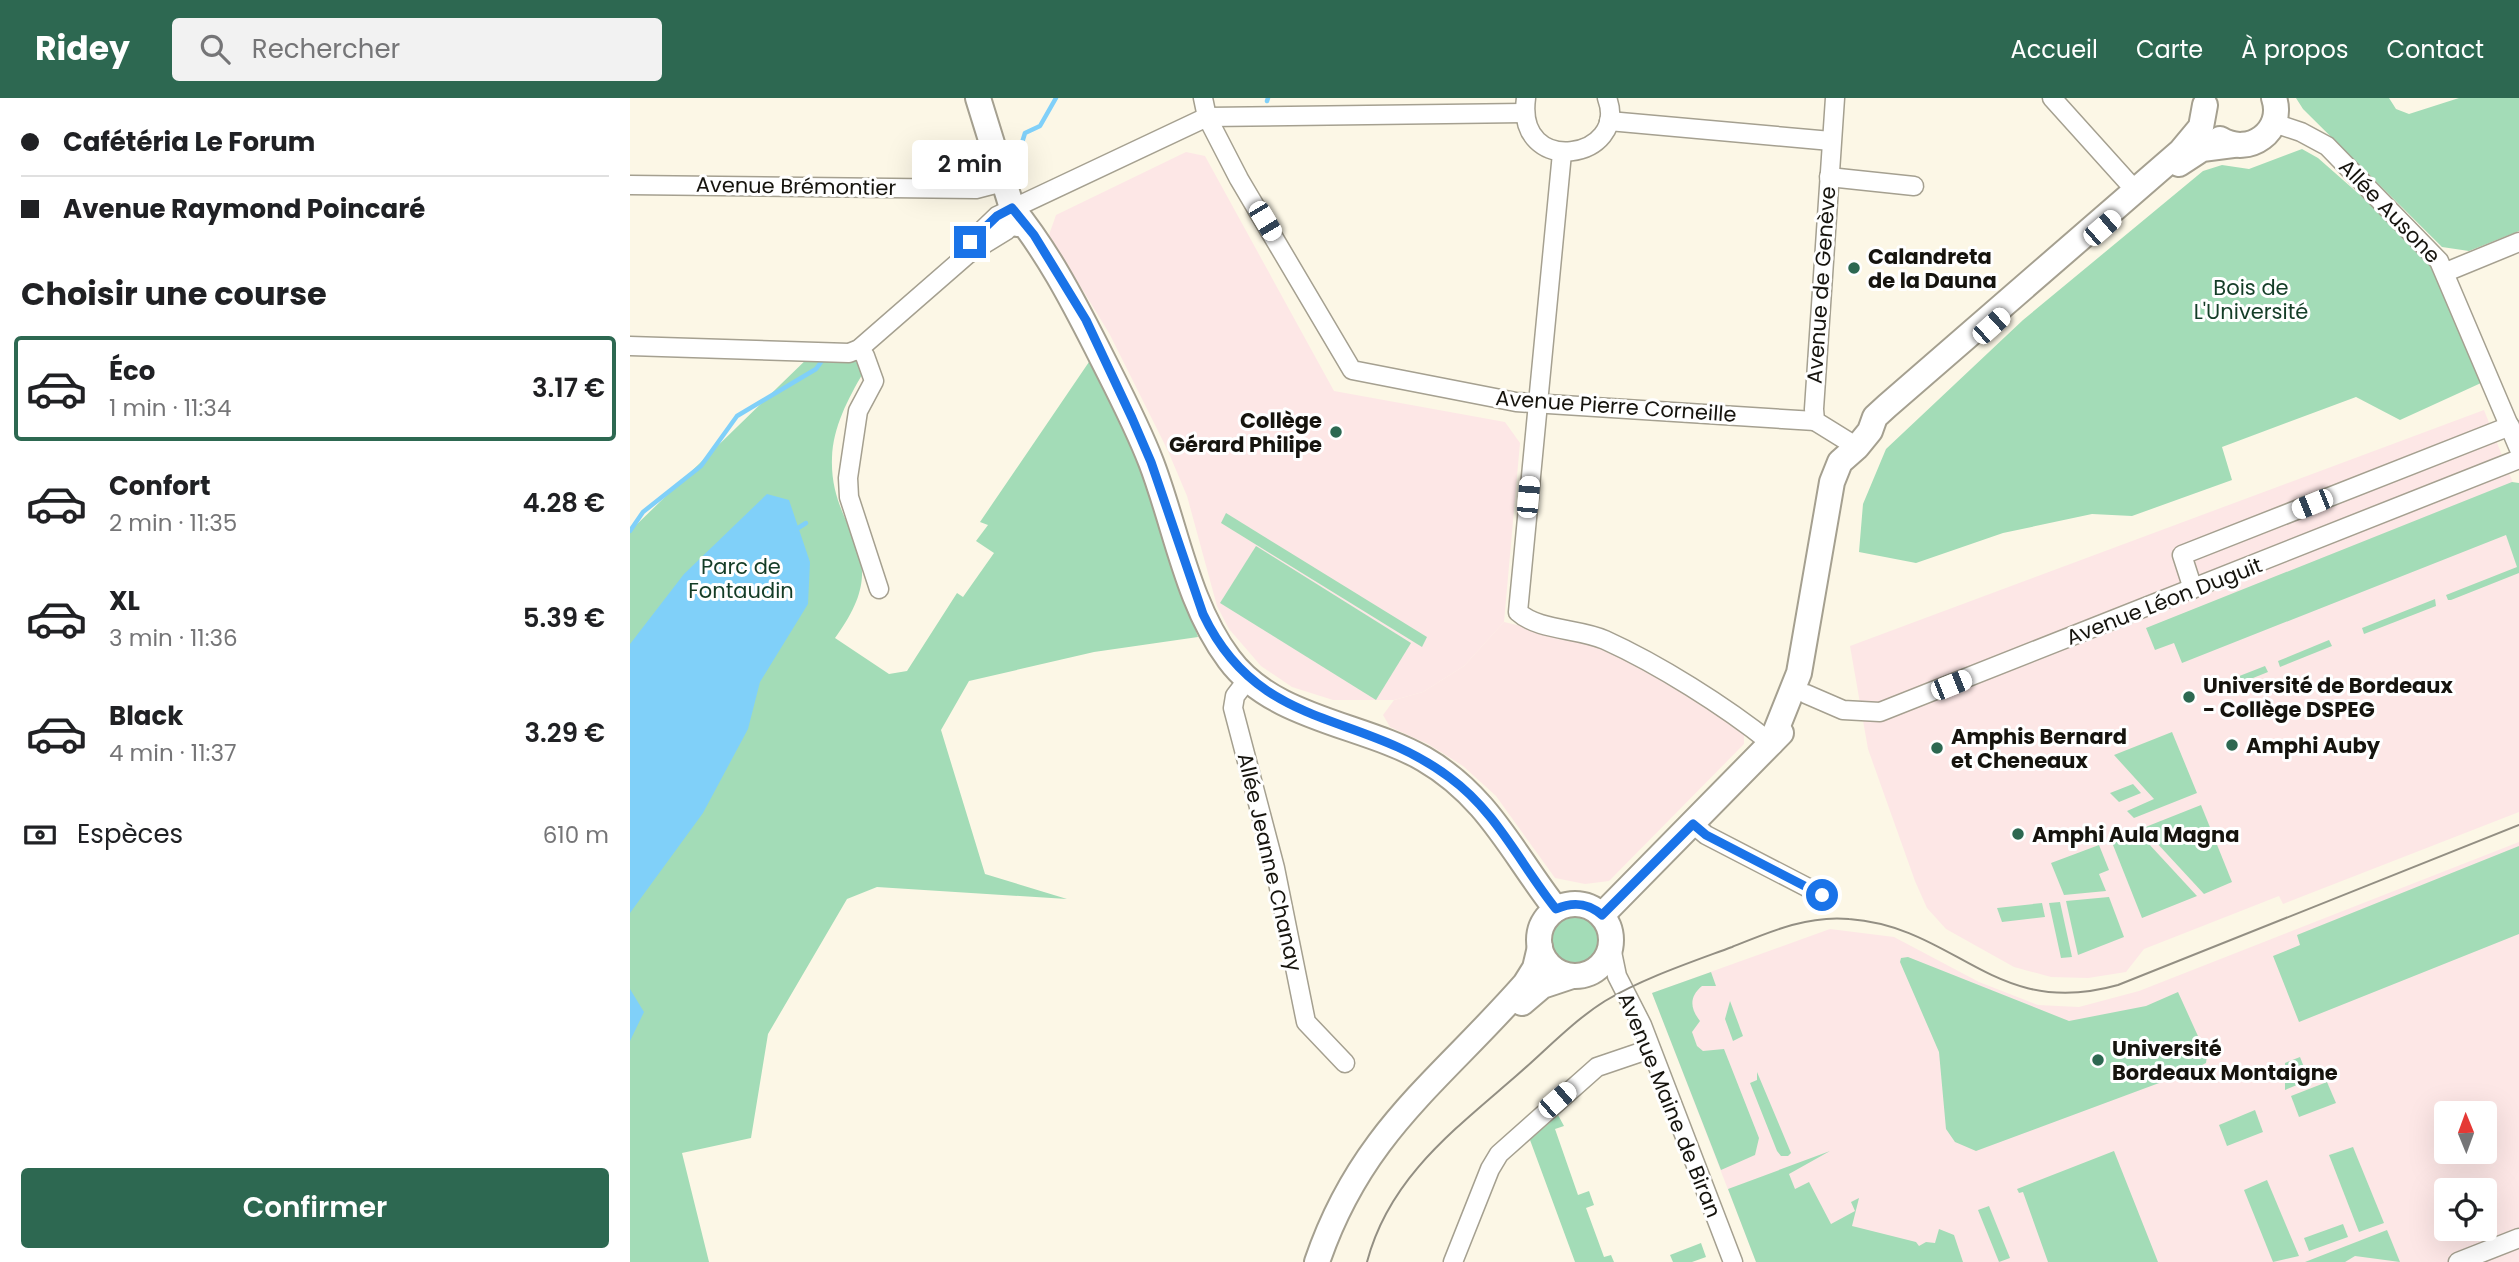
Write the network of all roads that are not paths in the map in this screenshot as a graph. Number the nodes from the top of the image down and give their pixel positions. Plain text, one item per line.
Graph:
1 (978, 98) edge
2 (1203, 98) edge
3 (1608, 98) edge
4 (1835, 98) edge
5 (2052, 98) edge
6 (2274, 98) edge
7 (2206, 102) edge
8 (1525, 105) edge
9 (1391, 106) edge
10 (1207, 117) junction
11 (1609, 121) junction
12 (2274, 123) junction
13 (1831, 141) junction
14 (2233, 145) junction
15 (1562, 153) junction
16 (1829, 177) junction
17 (1003, 182) junction
18 (630, 185) edge
19 (1913, 186) dead end
20 (2134, 189) junction
21 (1012, 208) junction
22 (2519, 242) edge
23 (2446, 272) junction
24 (630, 346) edge
25 (859, 349) junction
26 (1538, 402) junction
27 (1815, 421) junction
28 (2510, 426) junction
29 (1864, 439) junction
30 (2519, 449) edge
31 (2519, 459) edge
32 (879, 589) dead end
33 (2193, 589) junction
34 (1248, 679) junction
35 (1806, 694) junction
36 (1771, 743) junction
37 (1693, 824) junction
38 (1822, 895) dead end
39 (1556, 909) junction
40 (1602, 915) junction
41 (1539, 947) junction
42 (1611, 947) junction
43 (1572, 976) junction
44 (1650, 1049) junction
45 (1345, 1063) dead end
46 (2519, 1238) edge
47 (1317, 1262) edge
48 (1326, 1262) edge
49 (1452, 1262) edge
50 (1733, 1262) edge
51 (2458, 1262) edge

1 - 17 main road
2 - 10 street, Avenue Pierre Corneille
3 - 11 street
4 - 13 street, Avenue de Genève
5 - 20 street
6 - 12 main road
7 - 14 main road
7 - 20 main road
8 - 9 street
8 - 15 street
9 - 10 street
10 - 21 street
10 - 26 street, Avenue Pierre Corneille
11 - 13 street
11 - 15 street
12 - 14 main road
12 - 23 street, Allée Ausone
13 - 16 street, Avenue de Genève
14 - 29 main road
15 - 26 street
16 - 19 street
16 - 27 street, Avenue de Genève
17 - 18 street, Avenue Brémontier
17 - 21 main road
20 - 29 main road
21 - 25 street
21 - 34 main road
22 - 23 street
23 - 28 street, Allée Ausone
24 - 25 street
25 - 32 street
26 - 27 street, Avenue Pierre Corneille
26 - 36 street
27 - 29 street
28 - 30 street, Allée Ausone
28 - 33 street
29 - 35 main road
29 - 36 main road
31 - 33 street, Avenue Léon Duguit
33 - 35 street, Avenue Léon Duguit
34 - 39 main road
34 - 45 street, Allée Jeanne Chanay
35 - 36 main road
36 - 37 main road
37 - 38 street
37 - 40 main road
39 - 40 main road
39 - 41 main road
40 - 42 main road
41 - 43 main road
41 - 47 main road
42 - 43 main road
42 - 44 street, Avenue Maine de Biran
43 - 48 main road
44 - 49 street
44 - 50 street, Avenue Maine de Biran
46 - 51 street

